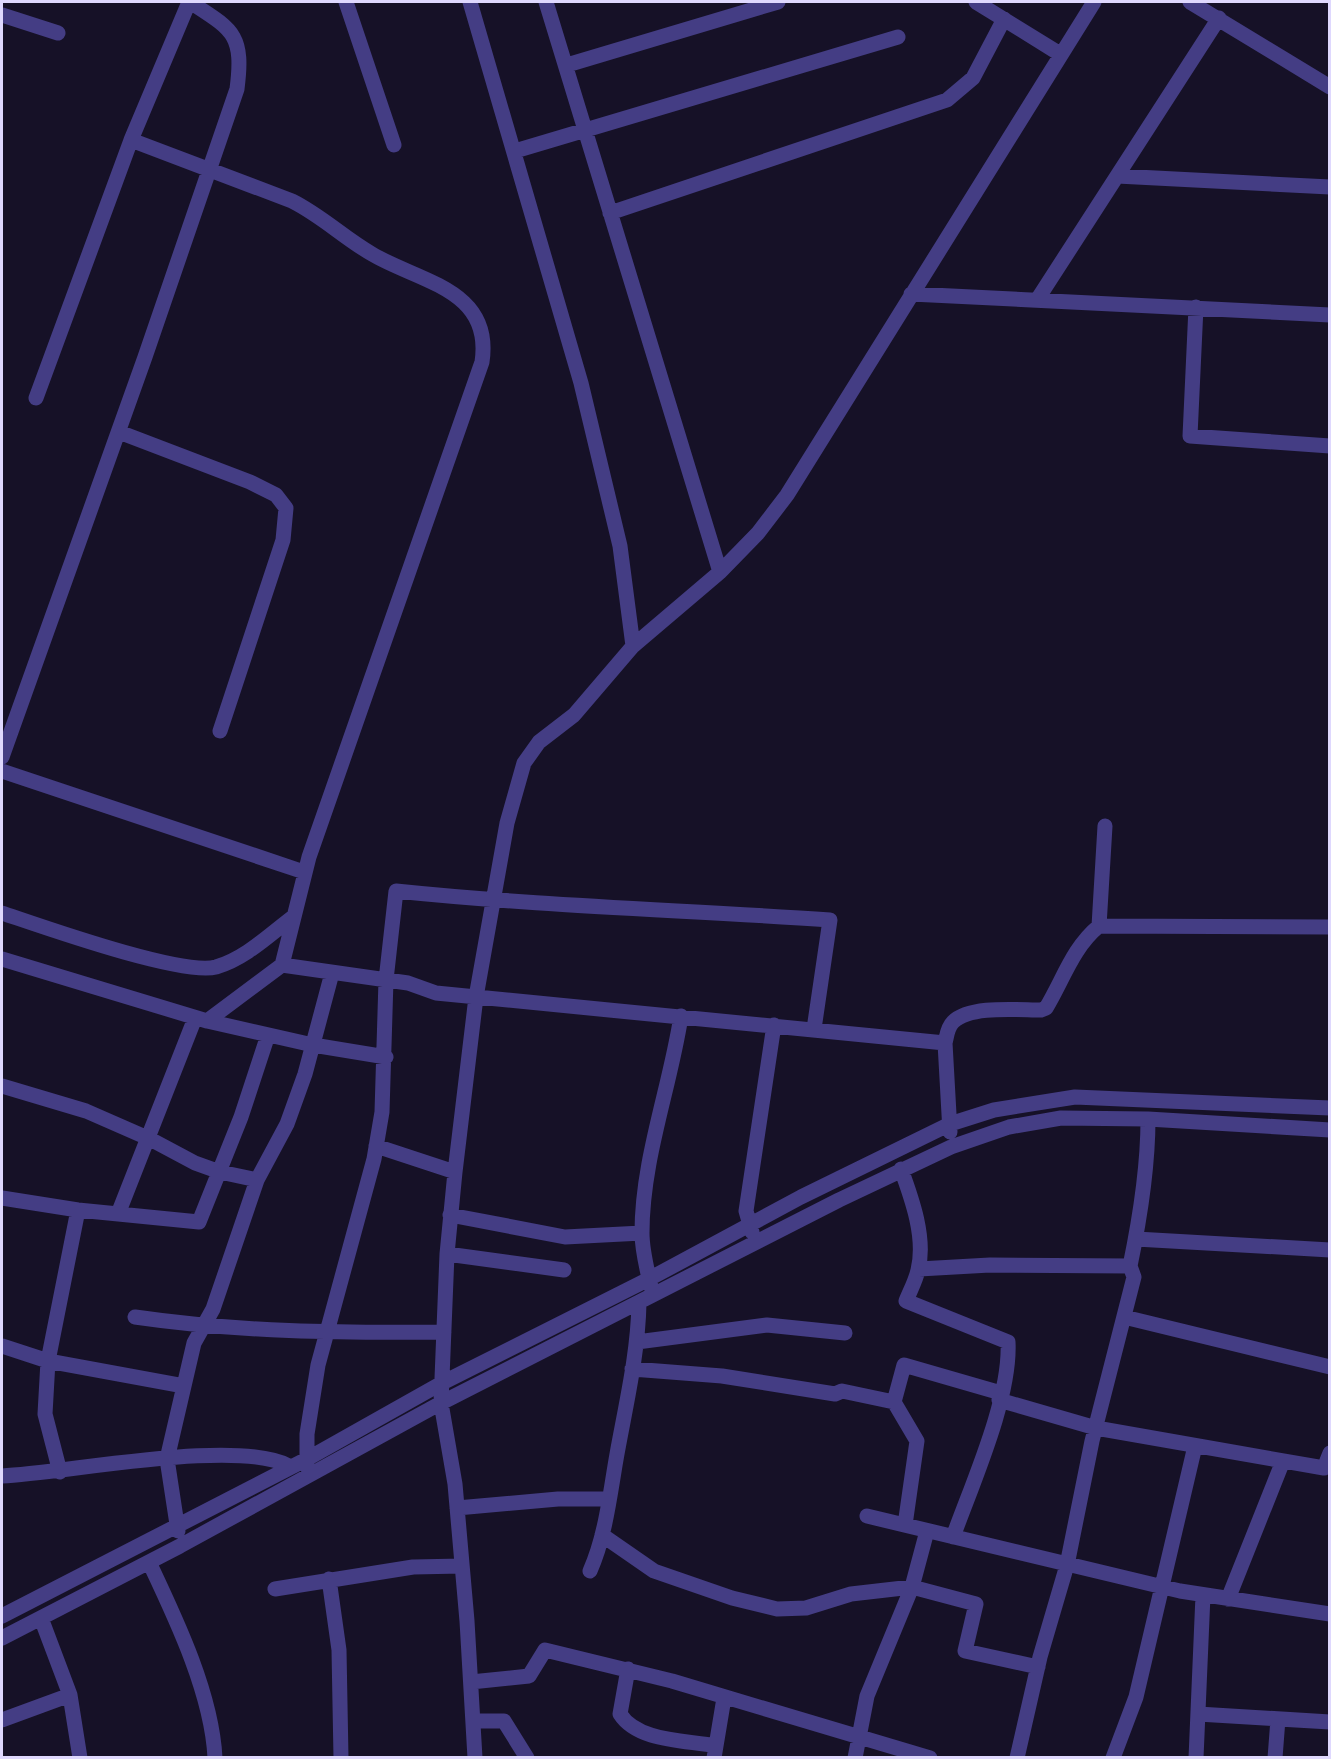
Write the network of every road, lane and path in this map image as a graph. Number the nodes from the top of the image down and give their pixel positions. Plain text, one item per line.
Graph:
1 (190, 2) edge
2 (346, 2) edge
3 (470, 2) edge
4 (546, 2) edge
5 (778, 2) edge
6 (976, 2) edge
7 (1094, 2) edge
8 (1191, 2) edge
9 (2, 15) edge
10 (1219, 18) junction
11 (1004, 19) junction
12 (58, 33) dead end
13 (898, 37) dead end
14 (1060, 54) junction
15 (567, 65) junction
16 (1329, 87) edge
17 (586, 130) junction
18 (131, 140) junction
19 (394, 145) dead end
20 (515, 151) junction
21 (210, 171) junction
22 (1117, 176) junction
23 (1329, 187) edge
24 (610, 213) junction
25 (910, 294) junction
26 (1037, 300) junction
27 (1196, 307) junction
28 (1329, 315) edge
29 (36, 398) dead end
30 (119, 432) junction
31 (1329, 446) edge
32 (720, 572) junction
33 (633, 646) junction
34 (220, 731) dead end
35 (2, 757) edge
36 (2, 771) edge
37 (1105, 826) dead end
38 (304, 872) junction
39 (492, 901) junction
40 (2, 913) edge
41 (293, 917) junction
42 (1099, 926) junction
43 (1329, 927) edge
44 (2, 959) edge
45 (282, 965) junction
46 (332, 973) junction
47 (386, 980) junction
48 (476, 997) junction
49 (681, 1016) junction
50 (201, 1019) junction
51 (774, 1025) junction
52 (814, 1029) junction
53 (268, 1035) junction
54 (945, 1044) junction
55 (313, 1045) junction
56 (386, 1057) junction
57 (2, 1086) edge
58 (1329, 1108) edge
59 (1148, 1119) junction
60 (950, 1124) junction
61 (1329, 1130) edge
62 (150, 1139) junction
63 (376, 1146) junction
64 (951, 1147) junction
65 (901, 1169) junction
66 (220, 1172) junction
67 (454, 1172) junction
68 (257, 1180) junction
69 (2, 1198) edge
70 (78, 1210) junction
71 (118, 1214) junction
72 (450, 1215) junction
73 (750, 1225) junction
74 (642, 1233) junction
75 (1136, 1239) junction
76 (754, 1243) junction
77 (1329, 1250) edge
78 (447, 1254) junction
79 (1130, 1266) junction
80 (919, 1269) junction
81 (564, 1270) dead end
82 (649, 1279) junction
83 (646, 1300) junction
84 (135, 1317) dead end
85 (1124, 1317) junction
86 (203, 1327) junction
87 (444, 1332) junction
88 (327, 1333) junction
89 (845, 1333) dead end
90 (638, 1342) junction
91 (2, 1346) edge
92 (48, 1361) junction
93 (1329, 1367) edge
94 (632, 1369) junction
95 (442, 1383) junction
96 (184, 1386) junction
97 (1000, 1397) junction
98 (894, 1402) junction
99 (441, 1403) junction
100 (1095, 1428) junction
101 (1195, 1446) junction
102 (1329, 1453) edge
103 (167, 1459) junction
104 (307, 1459) junction
105 (1282, 1461) junction
106 (289, 1466) junction
107 (1327, 1469) edge
108 (60, 1472) junction
109 (2, 1476) edge
110 (307, 1477) junction
111 (609, 1499) junction
112 (457, 1508) junction
113 (867, 1516) dead end
114 (177, 1524) junction
115 (905, 1525) junction
116 (927, 1531) junction
117 (602, 1535) junction
118 (953, 1537) junction
119 (180, 1546) junction
120 (149, 1562) junction
121 (1067, 1565) junction
122 (462, 1566) junction
123 (590, 1571) dead end
124 (329, 1579) junction
125 (912, 1587) junction
126 (1162, 1587) junction
127 (275, 1589) dead end
128 (1203, 1595) junction
129 (1228, 1599) junction
130 (1329, 1614) edge
131 (2, 1615) edge
132 (40, 1618) junction
133 (2, 1638) edge
134 (1038, 1667) junction
135 (628, 1669) junction
136 (471, 1682) junction
137 (70, 1695) junction
138 (724, 1698) junction
139 (1198, 1714) junction
140 (1278, 1719) junction
141 (2, 1720) edge
142 (473, 1721) junction
143 (1329, 1722) edge
144 (858, 1737) junction
145 (715, 1752) edge
146 (80, 1758) edge
147 (215, 1758) edge
148 (341, 1758) edge
149 (475, 1758) edge
150 (527, 1758) edge
151 (855, 1758) edge
152 (930, 1758) edge
153 (1017, 1758) edge
154 (1113, 1758) edge
155 (1196, 1758) edge
156 (1275, 1758) edge

1 - 18 street
1 - 21 street
2 - 19 street
3 - 20 street
4 - 15 street
5 - 15 street
6 - 11 street
7 - 14 street
8 - 10 street
9 - 12 street
10 - 16 street
10 - 22 street
11 - 14 street
11 - 24 street
13 - 17 street
14 - 25 street
15 - 17 street
17 - 20 street
17 - 24 street
18 - 21 street
18 - 29 street
20 - 33 street
21 - 30 street
21 - 38 street
22 - 23 street
22 - 26 street
24 - 32 street
25 - 26 street
25 - 32 street
26 - 27 street
27 - 28 street
27 - 31 street
30 - 34 street
30 - 35 street
32 - 33 street
33 - 39 street
36 - 38 street
37 - 42 street
38 - 41 street
39 - 47 street
39 - 48 street
39 - 52 street
40 - 41 street
41 - 45 street
42 - 43 street
42 - 54 street
44 - 50 street
45 - 46 street
45 - 50 street
46 - 47 street
46 - 55 street
47 - 48 street
47 - 56 street
48 - 49 street
48 - 67 street
49 - 51 street
49 - 74 street
50 - 53 street
50 - 62 street
51 - 52 street
51 - 73 street
52 - 54 street
53 - 55 street
53 - 66 street
54 - 60 street
55 - 56 street
55 - 68 street
56 - 63 street
57 - 62 street
58 - 60 street
59 - 61 street
59 - 64 street
59 - 75 street
60 - 64 street
60 - 73 street
62 - 66 street
62 - 71 street
63 - 67 street
63 - 88 street
64 - 65 street
65 - 76 street
65 - 80 street
66 - 68 street
66 - 71 street
67 - 72 street
68 - 86 street
69 - 70 street
70 - 71 street
70 - 92 street
72 - 74 street
72 - 78 street
73 - 76 street
73 - 82 street
74 - 82 street
75 - 77 street
75 - 79 street
76 - 83 street
78 - 81 street
78 - 87 street
79 - 80 street
79 - 85 street
80 - 97 street
82 - 83 street
82 - 95 street
83 - 90 street
83 - 99 street
84 - 86 street
85 - 93 street
85 - 100 street
86 - 88 street
86 - 96 street
87 - 88 street
87 - 95 street
88 - 104 street
89 - 90 street
90 - 94 street
91 - 92 street
92 - 96 street
92 - 108 street
94 - 98 street
94 - 111 street
95 - 99 street
95 - 104 street
96 - 103 street
97 - 98 street
97 - 100 street
97 - 118 street
98 - 115 street
99 - 110 street
99 - 112 street
100 - 101 street
100 - 121 street
101 - 105 street
101 - 126 street
102 - 107 street
103 - 106 street
103 - 108 street
103 - 114 street
104 - 106 street
104 - 110 street
105 - 107 street
105 - 129 street
106 - 114 street
108 - 109 street
110 - 119 street
111 - 112 street
111 - 117 street
112 - 122 street
113 - 115 street
114 - 119 street
114 - 131 street
115 - 116 street
116 - 118 street
116 - 125 street
117 - 123 street
117 - 125 street
118 - 121 street
119 - 120 street
120 - 132 street
120 - 147 street
121 - 126 street
121 - 134 street
122 - 124 street
122 - 136 street
124 - 127 street
124 - 148 street
125 - 134 street
125 - 144 street
126 - 128 street
126 - 154 street
128 - 129 street
128 - 139 street
129 - 130 street
132 - 133 street
132 - 137 street
134 - 153 street
135 - 136 street
135 - 138 street
135 - 145 street
136 - 142 street
137 - 141 street
137 - 146 street
138 - 144 street
138 - 145 street
139 - 140 street
139 - 155 street
140 - 143 street
140 - 156 street
142 - 149 street
142 - 150 street
144 - 151 street
144 - 152 street

